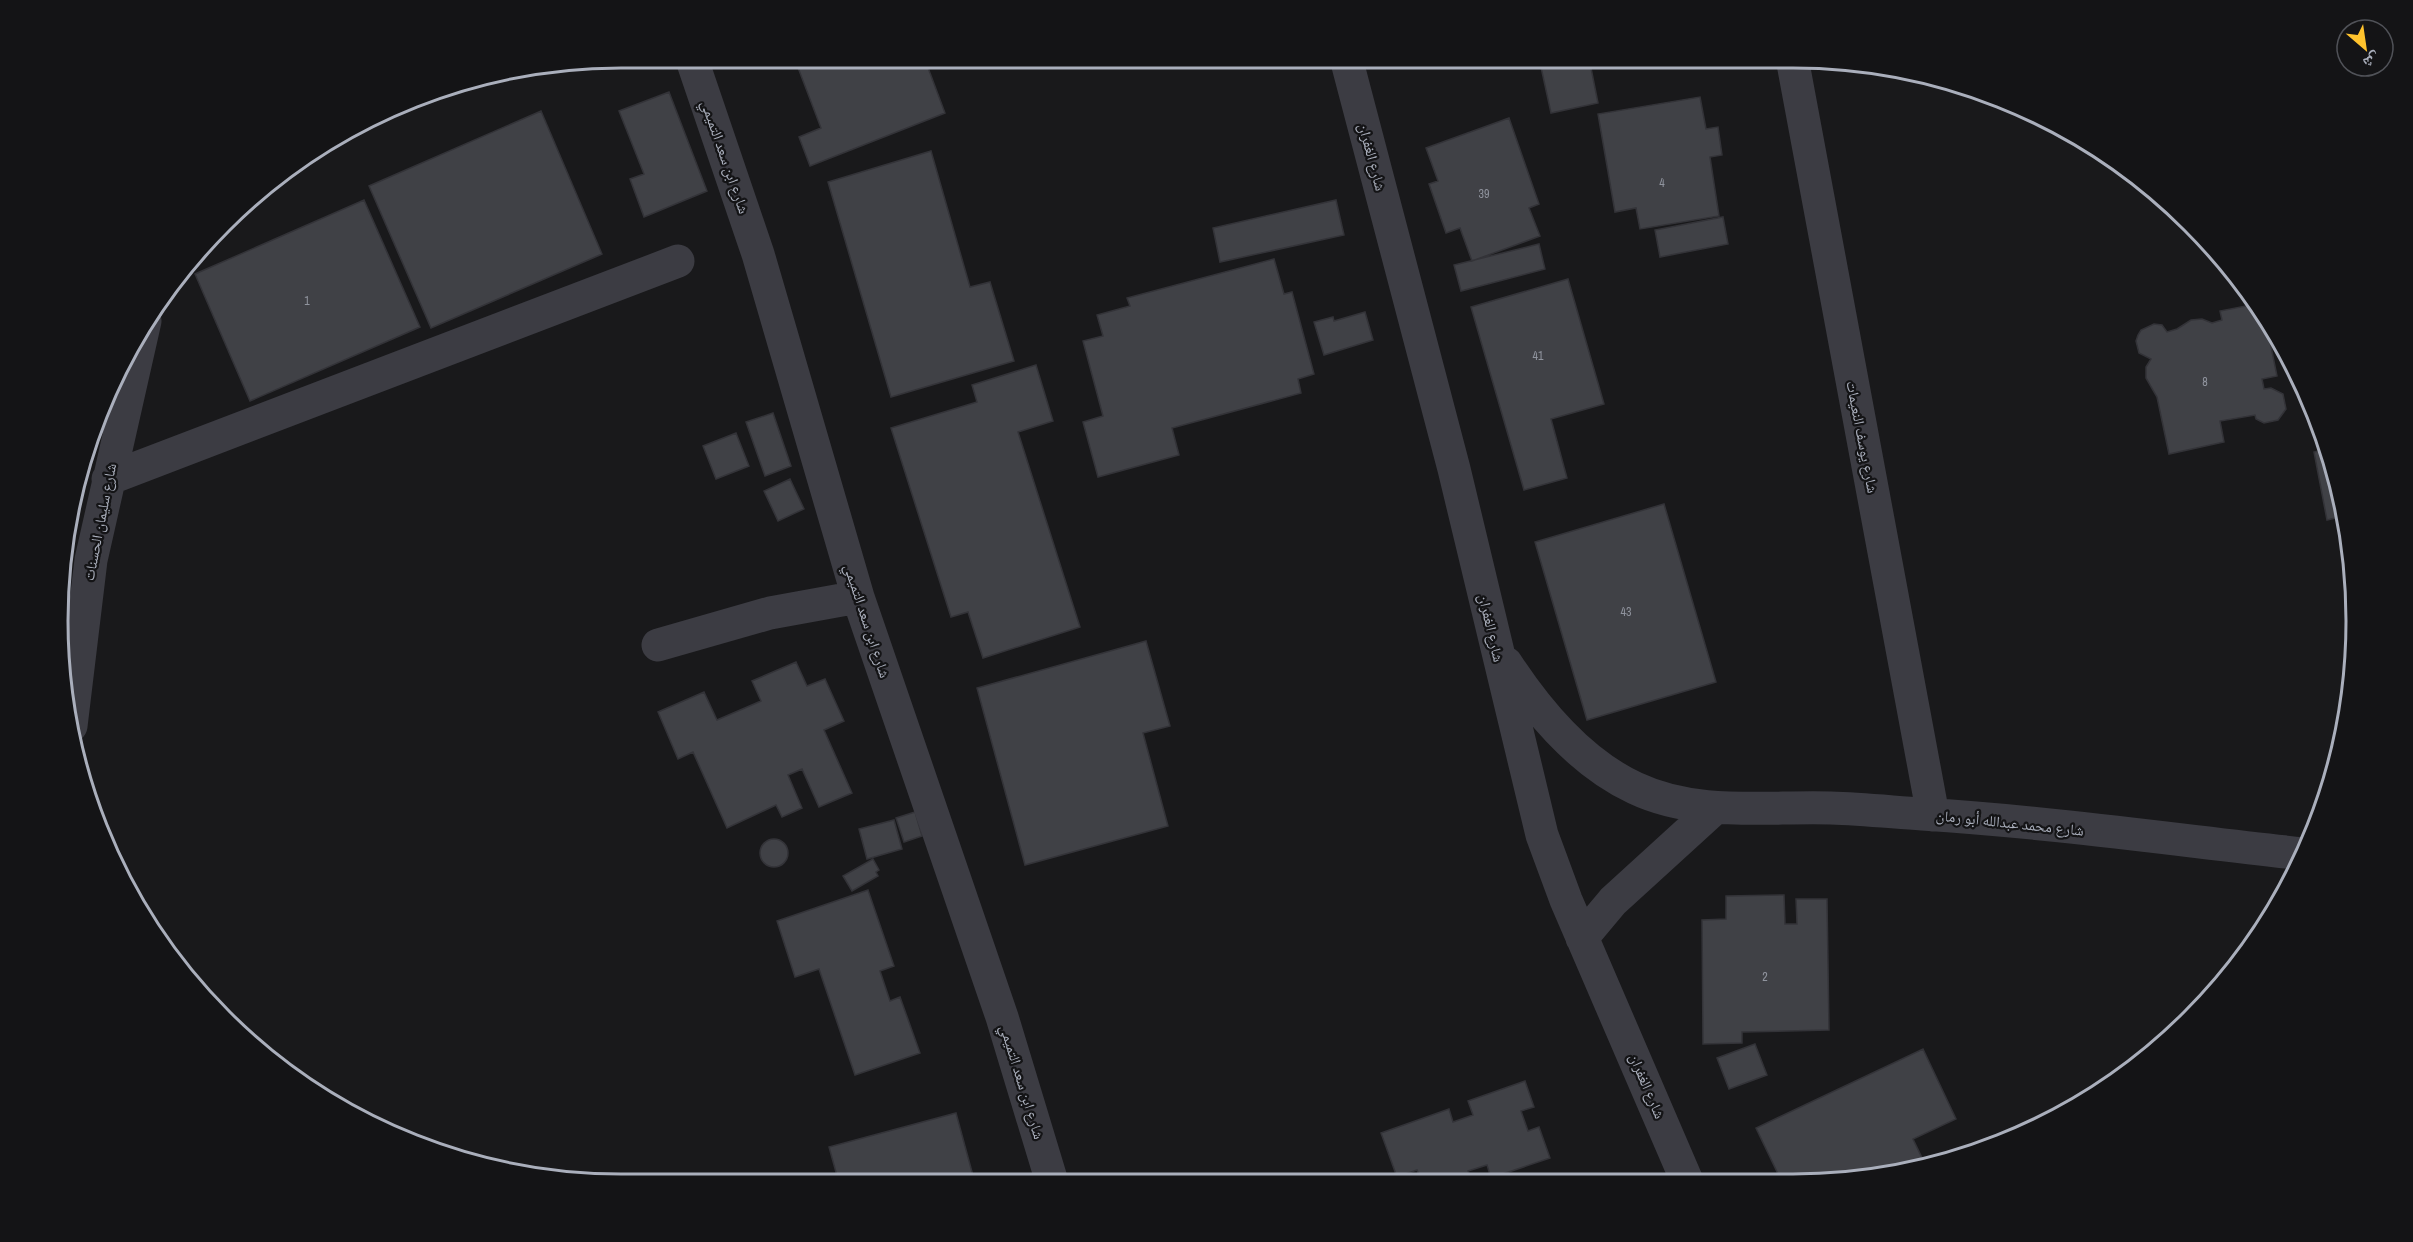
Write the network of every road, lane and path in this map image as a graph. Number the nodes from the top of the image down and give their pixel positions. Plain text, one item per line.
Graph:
1 (695, 68) edge
2 (1349, 68) edge
3 (1794, 68) edge
4 (678, 261) dead end
5 (138, 352) edge
6 (108, 479) junction
7 (858, 597) junction
8 (658, 645) dead end
9 (1495, 647) junction
10 (74, 703) edge
11 (1715, 808) junction
12 (1933, 815) junction
13 (2294, 853) edge
14 (1582, 938) junction
15 (1051, 1174) edge
16 (1684, 1174) edge

1 - 7 street, شارع ابن سعد التميمي
2 - 9 street, شارع الغفران
3 - 12 street, شارع يوسف النعيمات
4 - 6 street
5 - 6 street, شارع سليمان الحسنات
6 - 10 street, شارع سليمان الحسنات
7 - 8 street
7 - 15 street, شارع ابن سعد التميمي
9 - 11 street, شارع محمد عبدالله أبو رمان
9 - 14 street, شارع الغفران
11 - 12 street, شارع محمد عبدالله أبو رمان
11 - 14 street
12 - 13 street, شارع محمد عبدالله أبو رمان
14 - 16 street, شارع الغفران

